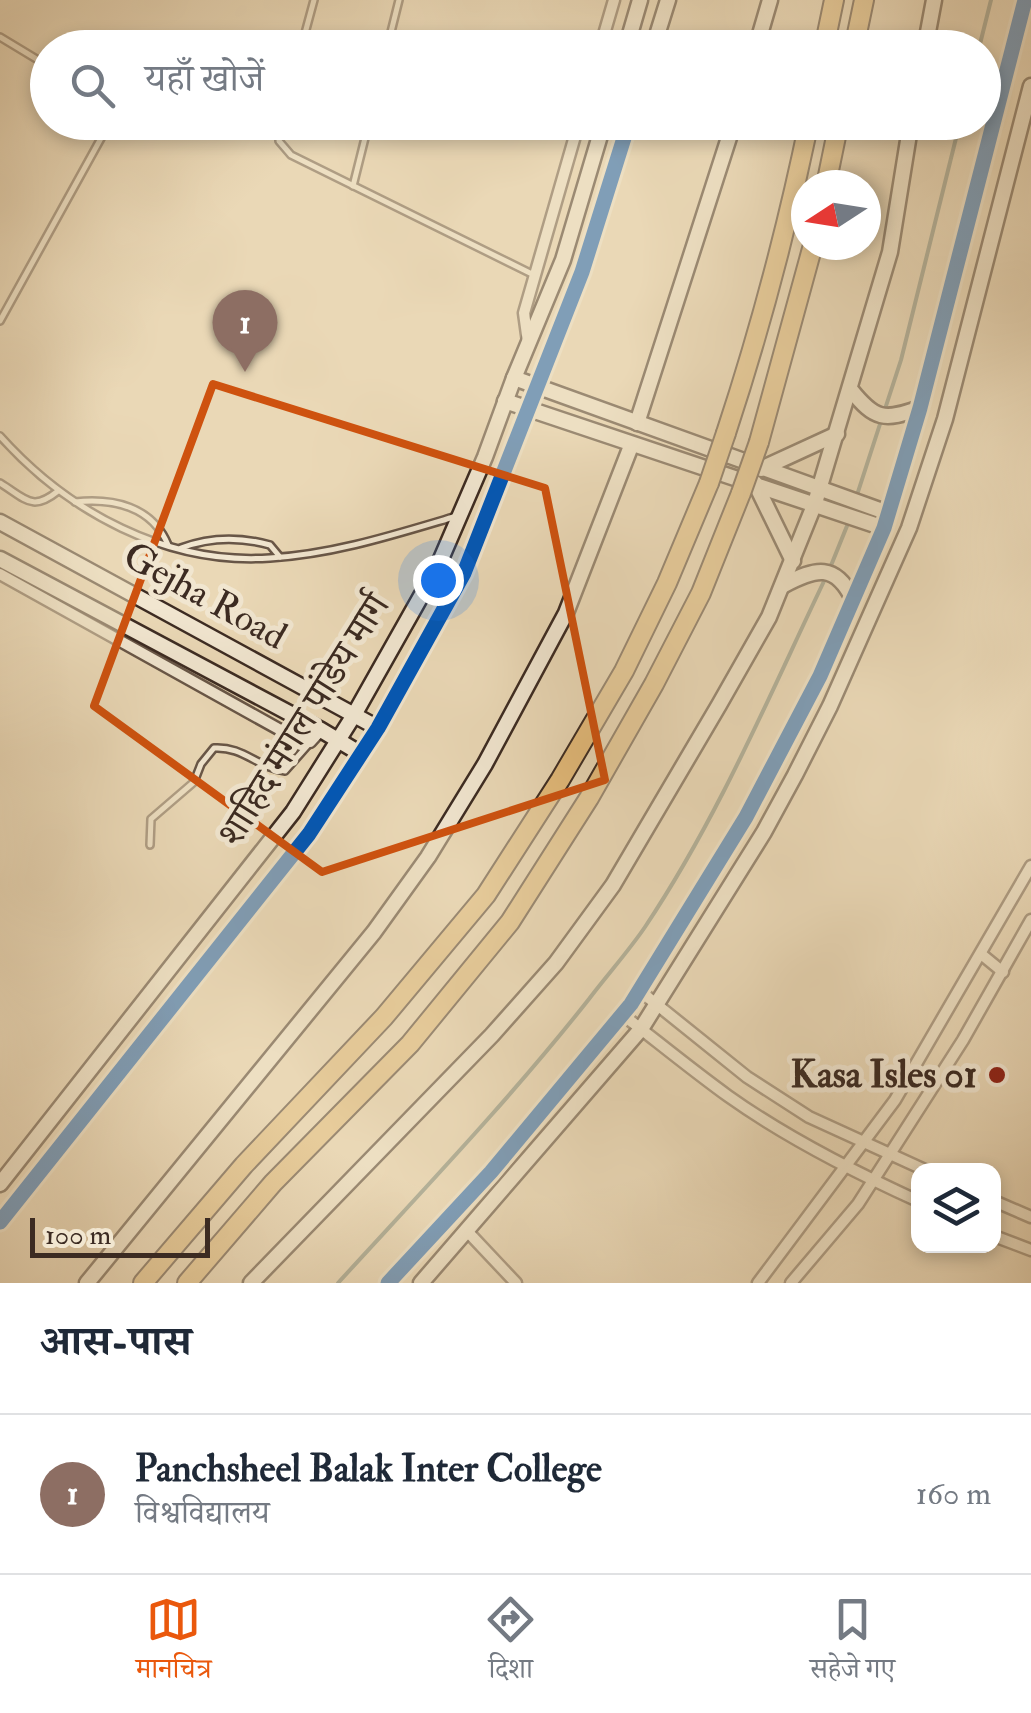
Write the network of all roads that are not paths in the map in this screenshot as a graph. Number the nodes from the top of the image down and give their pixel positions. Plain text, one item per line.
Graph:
1 (314, 0) edge
2 (399, 0) edge
3 (614, 0) edge
4 (640, 0) edge
5 (668, 0) edge
6 (770, 0) edge
7 (834, 0) edge
8 (864, 0) edge
9 (934, 0) edge
10 (1025, 0) edge
11 (306, 30) edge
12 (392, 30) edge
13 (605, 30) edge
14 (631, 30) edge
15 (659, 30) edge
16 (761, 30) edge
17 (828, 30) edge
18 (858, 30) edge
19 (928, 30) edge
20 (0, 37) edge
21 (30, 55) edge
22 (1031, 86) edge
23 (1001, 93) edge
24 (100, 140) edge
25 (279, 140) edge
26 (364, 140) edge
27 (573, 140) edge
28 (599, 140) edge
29 (624, 140) edge
30 (728, 140) edge
31 (805, 140) edge
32 (835, 140) edge
33 (908, 140) edge
34 (989, 140) edge
35 (829, 170) edge
36 (353, 186) junction
37 (809, 260) edge
38 (535, 276) junction
39 (0, 321) edge
40 (528, 343) junction
41 (514, 378) junction
42 (538, 387) junction
43 (851, 390) junction
44 (504, 401) junction
45 (920, 408) junction
46 (529, 410) junction
47 (637, 422) junction
48 (837, 434) junction
49 (0, 436) edge
50 (631, 446) junction
51 (752, 482) junction
52 (0, 483) edge
53 (58, 491) junction
54 (817, 496) junction
55 (75, 502) junction
56 (460, 515) junction
57 (886, 521) junction
58 (0, 522) edge
59 (168, 545) junction
60 (180, 548) junction
61 (280, 558) junction
62 (0, 559) edge
63 (793, 561) junction
64 (0, 574) edge
65 (784, 585) junction
66 (853, 600) junction
67 (93, 617) junction
68 (354, 714) junction
69 (378, 728) junction
70 (321, 730) junction
71 (337, 740) junction
72 (310, 742) junction
73 (361, 754) junction
74 (150, 845) dead end
75 (1031, 866) edge
76 (1031, 920) edge
77 (980, 954) junction
78 (1004, 972) junction
79 (640, 991) junction
80 (657, 1005) junction
81 (622, 1015) junction
82 (641, 1029) junction
83 (864, 1142) junction
84 (889, 1155) junction
85 (911, 1164) edge
86 (845, 1168) junction
87 (872, 1180) junction
88 (0, 1184) edge
89 (911, 1199) edge
90 (1001, 1204) edge
91 (1031, 1217) edge
92 (0, 1222) edge
93 (467, 1231) junction
94 (1001, 1239) edge
95 (1031, 1250) edge
96 (87, 1283) edge
97 (143, 1283) edge
98 (187, 1283) edge
99 (251, 1283) edge
100 (388, 1283) edge
101 (421, 1283) edge
102 (516, 1283) edge
103 (758, 1283) edge
104 (791, 1283) edge

1 - 11 lane
2 - 12 lane
3 - 13 street
4 - 14 street
5 - 15 street
6 - 16 street
7 - 17 highway
8 - 18 highway
9 - 19 street
10 - 23 street
20 - 21 lane
22 - 80 street
24 - 39 lane
25 - 36 lane
26 - 36 lane
27 - 38 street
28 - 40 street, शाहिद मंगल पांडेय मार्ग
29 - 42 street
30 - 47 street
31 - 97 highway, bridge
32 - 35 highway
33 - 43 street
34 - 45 street
36 - 38 lane
37 - 51 highway, bridge
38 - 40 street
40 - 41 street, शाहिद मंगल पांडेय मार्ग
41 - 42 street
41 - 44 street, शाहिद मंगल पांडेय मार्ग
42 - 46 street
42 - 47 street
43 - 45 street
43 - 48 street
44 - 46 street
44 - 56 street, शाहिद मंगल पांडेय मार्ग
45 - 57 street
46 - 50 street
46 - 69 street
47 - 51 street
48 - 51 street
48 - 54 street
49 - 53 lane
50 - 51 street
50 - 96 street
51 - 54 street
51 - 63 street
51 - 98 highway
52 - 53 lane
53 - 55 lane
54 - 57 street
54 - 63 street
55 - 59 lane
55 - 59 lane
56 - 61 lane
56 - 68 street, शाहिद मंगल पांडेय मार्ग
57 - 66 street
58 - 68 street, Gejha Road
59 - 60 lane
60 - 61 lane
60 - 61 lane
62 - 67 street, Gejha Road
63 - 65 street
64 - 67 street
65 - 66 street
65 - 99 street
66 - 79 street
67 - 70 street, Gejha Road
67 - 72 street
68 - 69 street, Gejha Road
68 - 71 street, शाहिद मंगल पांडेय मार्ग
69 - 73 street
70 - 71 street, Gejha Road
70 - 72 street
71 - 73 street, Gejha Road
71 - 88 street, शाहिद मंगल पांडेय मार्ग
72 - 74 lane
73 - 92 street
75 - 77 street
76 - 78 street
77 - 78 street
77 - 83 street
78 - 84 street
79 - 80 street
79 - 81 street
80 - 82 street
80 - 83 street
81 - 82 street
81 - 100 street
82 - 86 street
82 - 93 street
83 - 84 street
83 - 86 street
84 - 85 street
84 - 87 street
86 - 87 street
86 - 103 street
87 - 89 street
87 - 104 street
90 - 91 street
93 - 101 street
93 - 102 street
94 - 95 street

